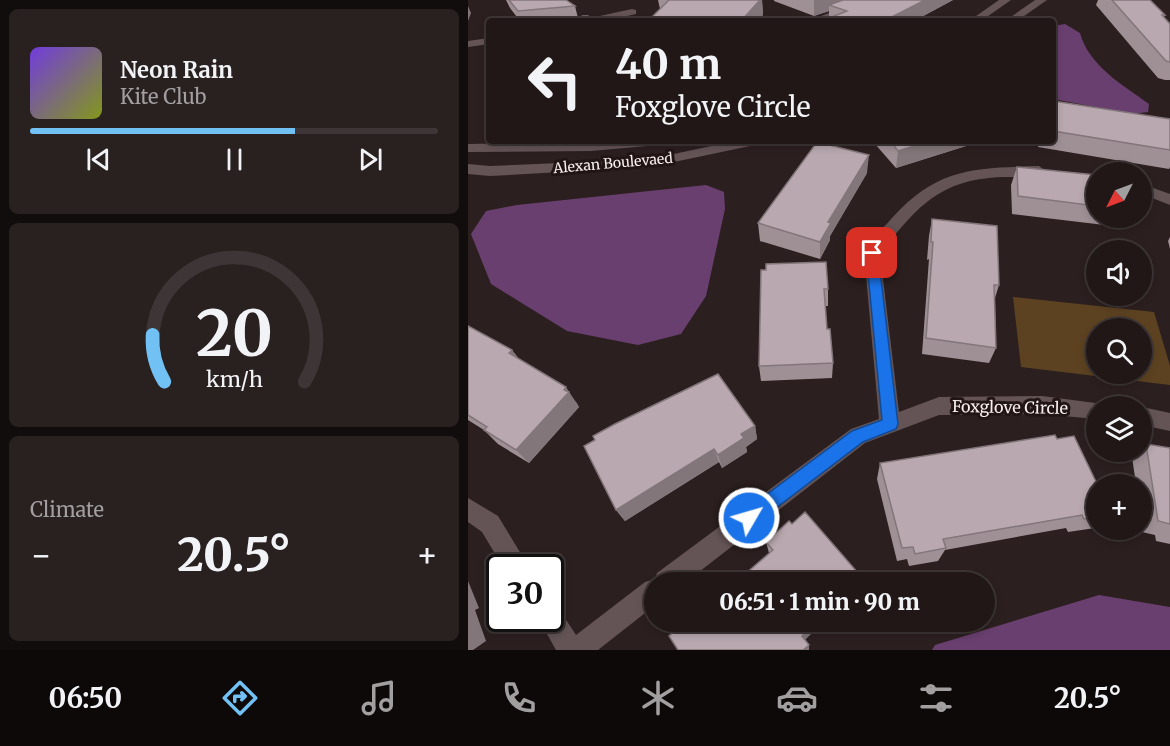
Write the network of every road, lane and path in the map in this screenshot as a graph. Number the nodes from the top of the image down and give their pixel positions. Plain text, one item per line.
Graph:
1 (620, 0) edge
2 (862, 0) edge
3 (1006, 0) edge
4 (1042, 0) edge
5 (632, 12) junction
6 (604, 18) edge
7 (640, 18) edge
8 (822, 18) edge
9 (979, 18) edge
10 (1015, 18) edge
11 (486, 41) edge
12 (468, 44) edge
13 (625, 144) edge
14 (741, 144) edge
15 (468, 148) edge
16 (468, 169) edge
17 (1057, 172) edge
18 (1152, 193) edge
19 (1170, 200) edge
20 (1086, 409) edge
21 (1152, 418) edge
22 (1170, 422) edge
23 (890, 424) junction
24 (468, 509) edge
25 (509, 554) edge
26 (679, 572) edge
27 (644, 599) edge
28 (559, 632) edge
29 (571, 650) edge
30 (577, 650) edge

1 - 5 street
2 - 8 street
3 - 9 street
4 - 10 street
5 - 6 street
5 - 7 street
11 - 12 street
13 - 15 street, Alexan Boulevaed
14 - 16 street, Alexan Boulevaed
17 - 23 street
18 - 19 street
20 - 23 street, Foxglove Circle
21 - 22 street
23 - 26 street, Foxglove Circle
24 - 25 street
27 - 30 street
28 - 29 street

